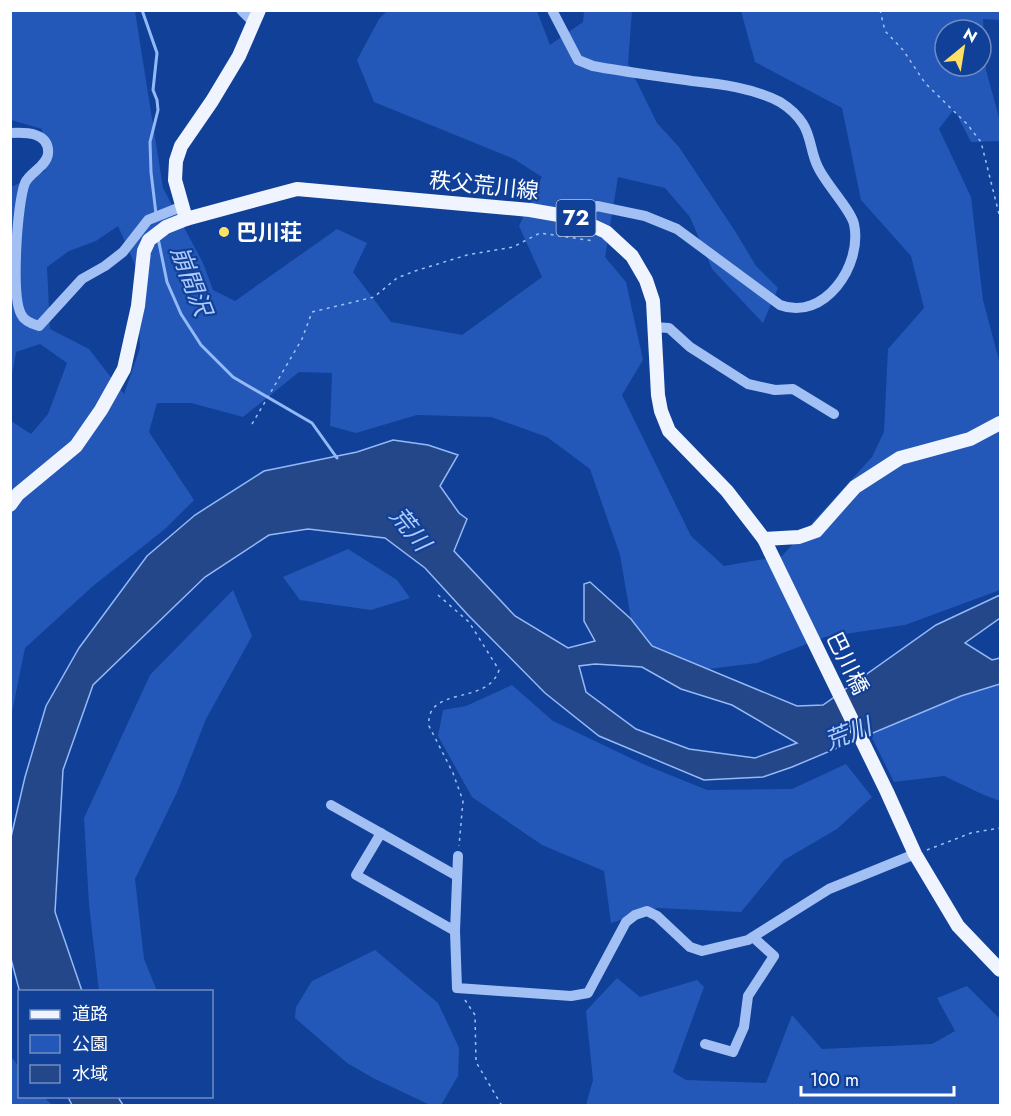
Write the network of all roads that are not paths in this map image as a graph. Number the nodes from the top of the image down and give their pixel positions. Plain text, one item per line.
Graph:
1 (241, 10) edge
2 (552, 10) edge
3 (256, 16) edge
4 (10, 134) edge
5 (184, 212) junction
6 (576, 218) junction
7 (654, 327) junction
8 (834, 414) dead end
9 (1000, 423) edge
10 (10, 505) edge
11 (764, 539) junction
12 (331, 805) dead end
13 (381, 833) junction
14 (915, 854) junction
15 (458, 856) road end
16 (457, 876) junction
17 (455, 931) junction
18 (753, 937) junction
19 (1000, 970) edge
20 (705, 1044) dead end

1 - 3 street
2 - 6 street
3 - 5 main road
4 - 5 street
5 - 6 main road, 秩父荒川線 / 72
5 - 10 main road, 秩父荒川線 / 72
6 - 7 main road, 秩父荒川線 / 72
7 - 8 street
7 - 11 main road, 秩父荒川線 / 72
9 - 11 main road
11 - 14 main road, 巴川橋
12 - 13 street
13 - 16 street
13 - 17 street
14 - 18 street
14 - 19 main road, 巴川橋
15 - 16 street
16 - 17 street
17 - 18 street
18 - 20 street

